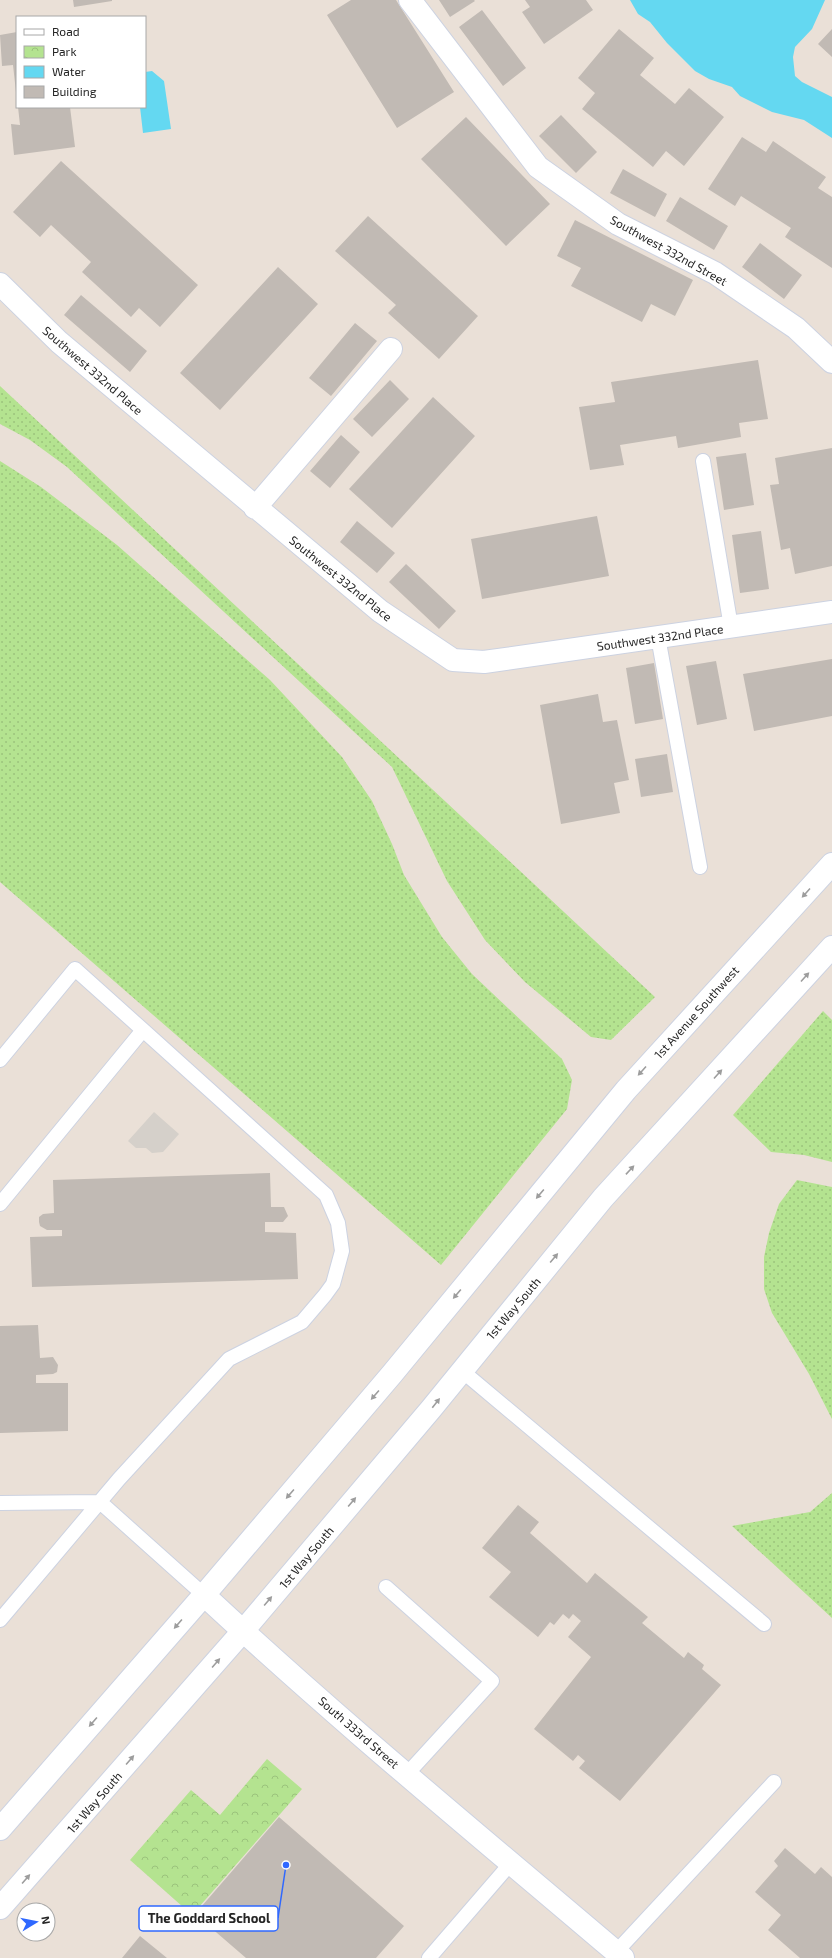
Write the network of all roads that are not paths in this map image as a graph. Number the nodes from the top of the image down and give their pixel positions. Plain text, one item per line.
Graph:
1 (410, 0) edge
2 (0, 284) edge
3 (391, 349) dead end
4 (832, 362) edge
5 (702, 461) dead end
6 (255, 508) junction
7 (832, 612) edge
8 (731, 627) junction
9 (658, 637) junction
10 (832, 864) edge
11 (700, 867) dead end
12 (832, 947) edge
13 (143, 1030) junction
14 (0, 1060) edge
15 (0, 1204) edge
16 (461, 1370) junction
17 (100, 1502) junction
18 (0, 1503) edge
19 (386, 1587) dead end
20 (204, 1595) junction
21 (0, 1620) edge
22 (764, 1624) dead end
23 (243, 1631) junction
24 (407, 1774) junction
25 (774, 1782) dead end
26 (0, 1829) edge
27 (511, 1863) junction
28 (0, 1908) edge
29 (620, 1955) edge
30 (435, 1956) edge

1 - 4 main road, Southwest 332nd Street
2 - 6 main road, Southwest 332nd Place
3 - 6 main road
5 - 8 lane
6 - 9 main road, Southwest 332nd Place
7 - 8 main road, Southwest 332nd Place
8 - 9 main road, Southwest 332nd Place
9 - 11 lane
10 -> 20 main road, 1st Avenue Southwest
16 -> 12 main road, 1st Way South
13 - 14 lane
13 - 15 lane
13 - 17 lane
16 - 22 lane
23 -> 16 main road, 1st Way South
17 - 18 lane
17 - 20 lane, South 333rd Street
17 - 21 lane
19 - 24 lane
20 - 23 main road, South 333rd Street
20 -> 26 main road
23 - 24 main road, South 333rd Street
28 -> 23 main road, 1st Way South
24 - 27 main road, South 333rd Street
25 - 29 lane
27 - 29 main road, South 333rd Street
27 - 30 lane

